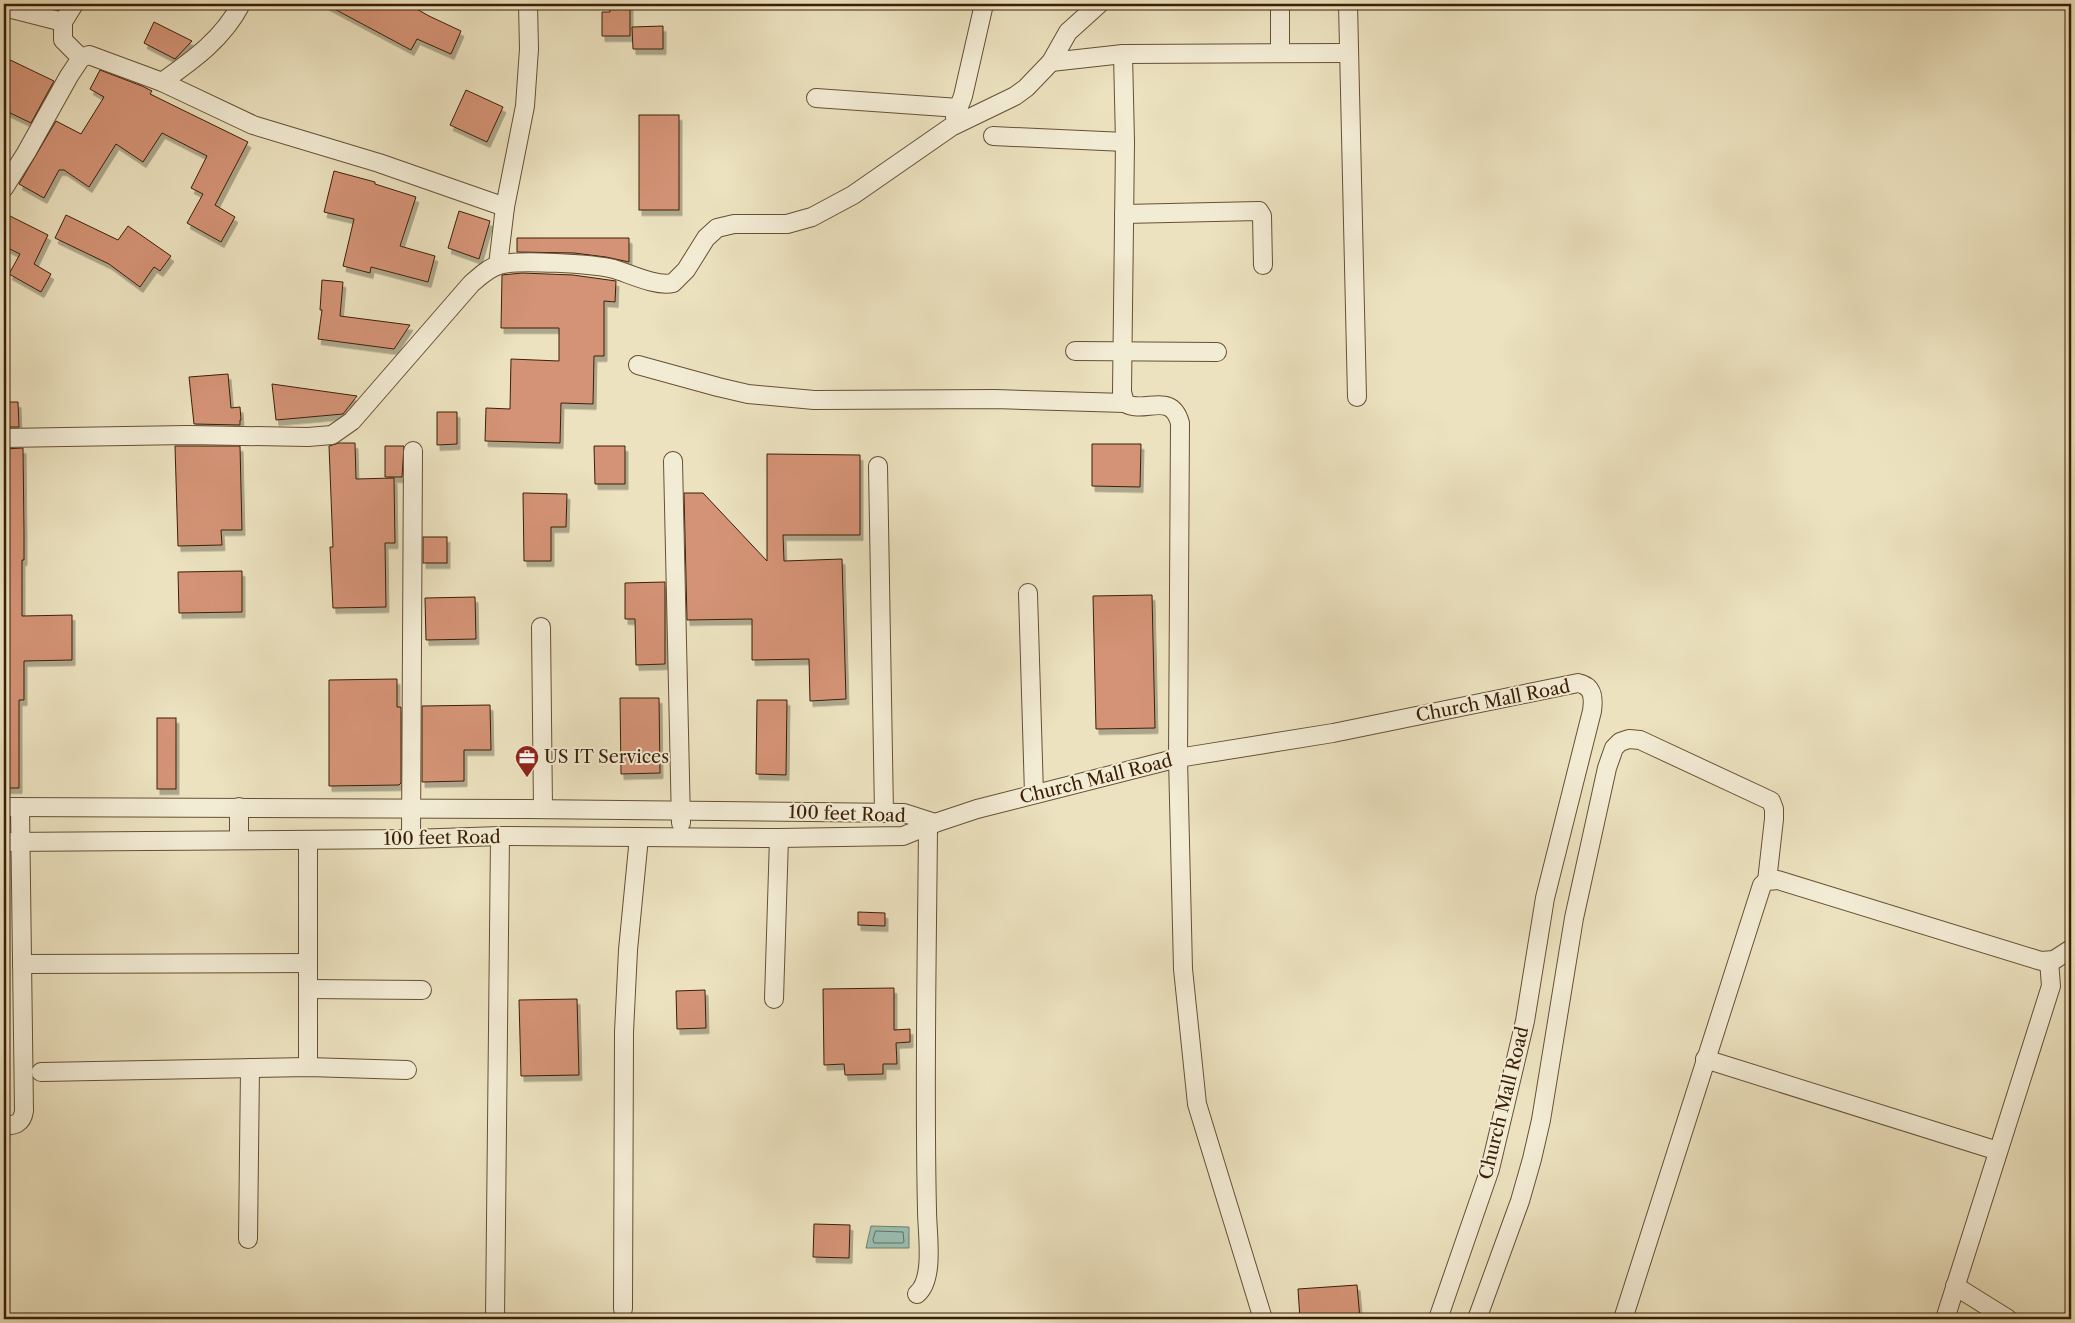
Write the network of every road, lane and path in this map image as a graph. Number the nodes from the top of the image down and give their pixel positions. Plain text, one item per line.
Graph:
1 (74, 4) edge
2 (241, 4) edge
3 (528, 4) edge
4 (984, 4) edge
5 (1099, 4) edge
6 (1280, 4) edge
7 (1348, 4) edge
8 (4, 6) edge
9 (63, 22) junction
10 (1280, 53) junction
11 (1349, 53) junction
12 (1123, 54) junction
13 (81, 58) junction
14 (1051, 62) junction
15 (162, 82) junction
16 (816, 98) dead end
17 (959, 108) junction
18 (951, 127) junction
19 (993, 136) dead end
20 (1126, 142) junction
21 (4, 188) edge
22 (505, 207) junction
23 (1124, 214) junction
24 (498, 265) junction
25 (1263, 265) dead end
26 (1075, 351) dead end
27 (1123, 352) junction
28 (1217, 352) dead end
29 (638, 365) dead end
30 (1357, 397) dead end
31 (1125, 403) junction
32 (4, 438) edge
33 (413, 451) dead end
34 (673, 461) dead end
35 (878, 466) dead end
36 (1028, 593) dead end
37 (541, 627) dead end
38 (1178, 758) junction
39 (1034, 794) junction
40 (12, 807) edge
41 (239, 807) junction
42 (411, 808) junction
43 (543, 809) junction
44 (681, 811) junction
45 (760, 812) junction
46 (884, 813) junction
47 (932, 824) junction
48 (500, 836) junction
49 (639, 837) junction
50 (681, 838) junction
51 (759, 838) junction
52 (778, 838) junction
53 (239, 839) junction
54 (411, 839) junction
55 (308, 840) junction
56 (11, 842) edge
57 (1767, 880) junction
58 (2071, 949) edge
59 (2049, 962) junction
60 (308, 963) junction
61 (22, 964) junction
62 (308, 989) junction
63 (422, 990) dead end
64 (774, 999) dead end
65 (1706, 1060) junction
66 (308, 1067) junction
67 (250, 1068) junction
68 (407, 1070) dead end
69 (41, 1072) dead end
70 (4, 1126) edge
71 (1998, 1151) junction
72 (248, 1239) dead end
73 (1955, 1286) junction
74 (917, 1294) dead end
75 (624, 1309) dead end
76 (496, 1319) edge
77 (1263, 1319) edge
78 (1438, 1319) edge
79 (1477, 1319) edge
80 (1623, 1319) edge
81 (1945, 1319) edge
82 (2008, 1319) edge

1 - 9 street
2 - 15 street
3 - 22 street
4 - 17 street
5 - 14 street
6 - 10 street
7 - 11 street
8 - 9 street
9 - 13 street
10 - 11 street
10 - 12 street
11 - 30 street
12 - 14 street
12 - 20 street
13 - 15 street
13 - 21 street
14 - 18 street
15 - 22 street
16 - 17 street
17 - 18 street
18 - 24 street
19 - 20 street
20 - 23 street
22 - 24 street
23 - 25 street
23 - 27 street
24 - 32 street
26 - 27 street
27 - 28 street
27 - 31 street
29 - 31 street
31 - 38 street
33 - 42 street
34 - 44 street
35 - 46 street
36 - 39 street
37 - 43 street
38 - 39 street, Church Mall Road
38 - 77 street
38 - 78 street, Church Mall Road
39 - 47 street, Church Mall Road
40 - 41 street, 100 feet Road
40 - 56 street
41 - 42 street, 100 feet Road
41 - 53 street
42 - 43 street, 100 feet Road
42 - 54 street
43 - 44 street, 100 feet Road
44 - 45 street, 100 feet Road
44 - 50 street
45 - 46 street, 100 feet Road
45 - 51 street
46 - 47 street, 100 feet Road
47 - 52 street, 100 feet Road
47 - 74 street
48 - 49 street, 100 feet Road
48 - 54 street, 100 feet Road
48 - 76 street
49 - 50 street, 100 feet Road
49 - 75 street
50 - 51 street, 100 feet Road
51 - 52 street, 100 feet Road
52 - 64 street
53 - 55 street, 100 feet Road
53 - 56 street, 100 feet Road
54 - 55 street, 100 feet Road
55 - 60 street
56 - 61 street
57 - 59 street
57 - 65 street
57 - 79 street
58 - 59 street
59 - 71 street
60 - 61 street
60 - 62 street
61 - 70 street
62 - 63 street
62 - 66 street
65 - 71 street
65 - 80 street
66 - 67 street
66 - 68 street
67 - 69 street
67 - 72 street
71 - 73 street
73 - 81 street
73 - 82 street

